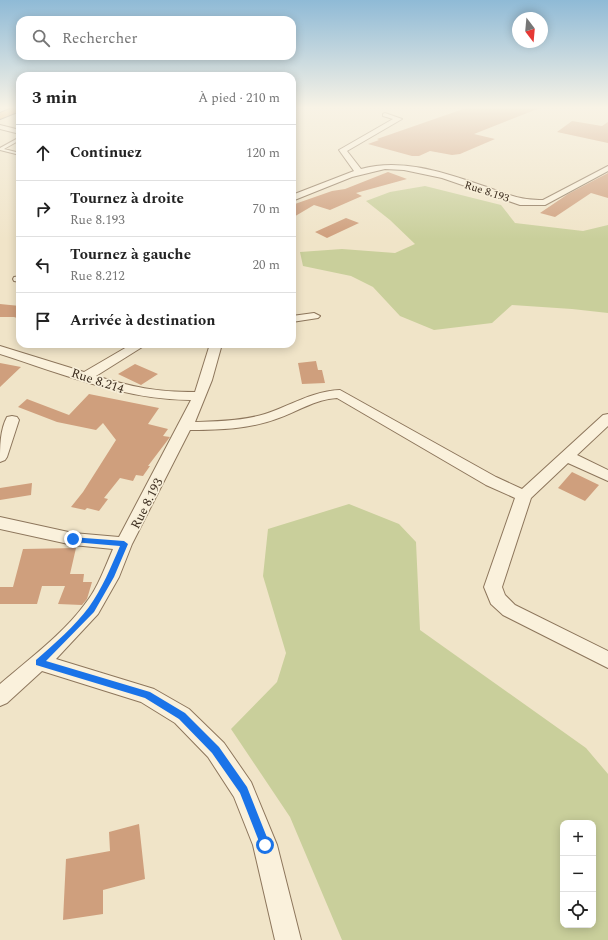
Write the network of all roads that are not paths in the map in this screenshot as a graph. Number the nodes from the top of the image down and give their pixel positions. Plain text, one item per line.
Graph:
1 (343, 151) edge
2 (608, 168) edge
3 (358, 173) junction
4 (296, 196) edge
5 (314, 316) dead end
6 (296, 318) edge
7 (16, 344) dead end
8 (133, 348) edge
9 (215, 348) edge
10 (0, 350) edge
11 (86, 376) junction
12 (199, 396) junction
13 (608, 418) edge
14 (12, 420) dead end
15 (185, 426) junction
16 (566, 456) junction
17 (0, 457) edge
18 (608, 476) edge
19 (524, 496) junction
20 (0, 523) edge
21 (124, 544) junction
22 (608, 660) edge
23 (39, 662) junction
24 (0, 697) edge
25 (288, 940) edge

1 - 3 street
2 - 3 street, Rue 8.193
3 - 4 street, Rue 8.193
5 - 6 street
7 - 10 street
8 - 11 street
9 - 12 street, Rue 8.193
10 - 11 street, Rue 8.214
11 - 12 street, Rue 8.214
12 - 15 street, Rue 8.193
13 - 16 street
14 - 17 street
15 - 19 street
15 - 21 street, Rue 8.193
16 - 18 street
16 - 19 street
19 - 22 street
20 - 21 street
21 - 23 street, Rue 8.193
23 - 24 street, Rue 8.193
23 - 25 street

